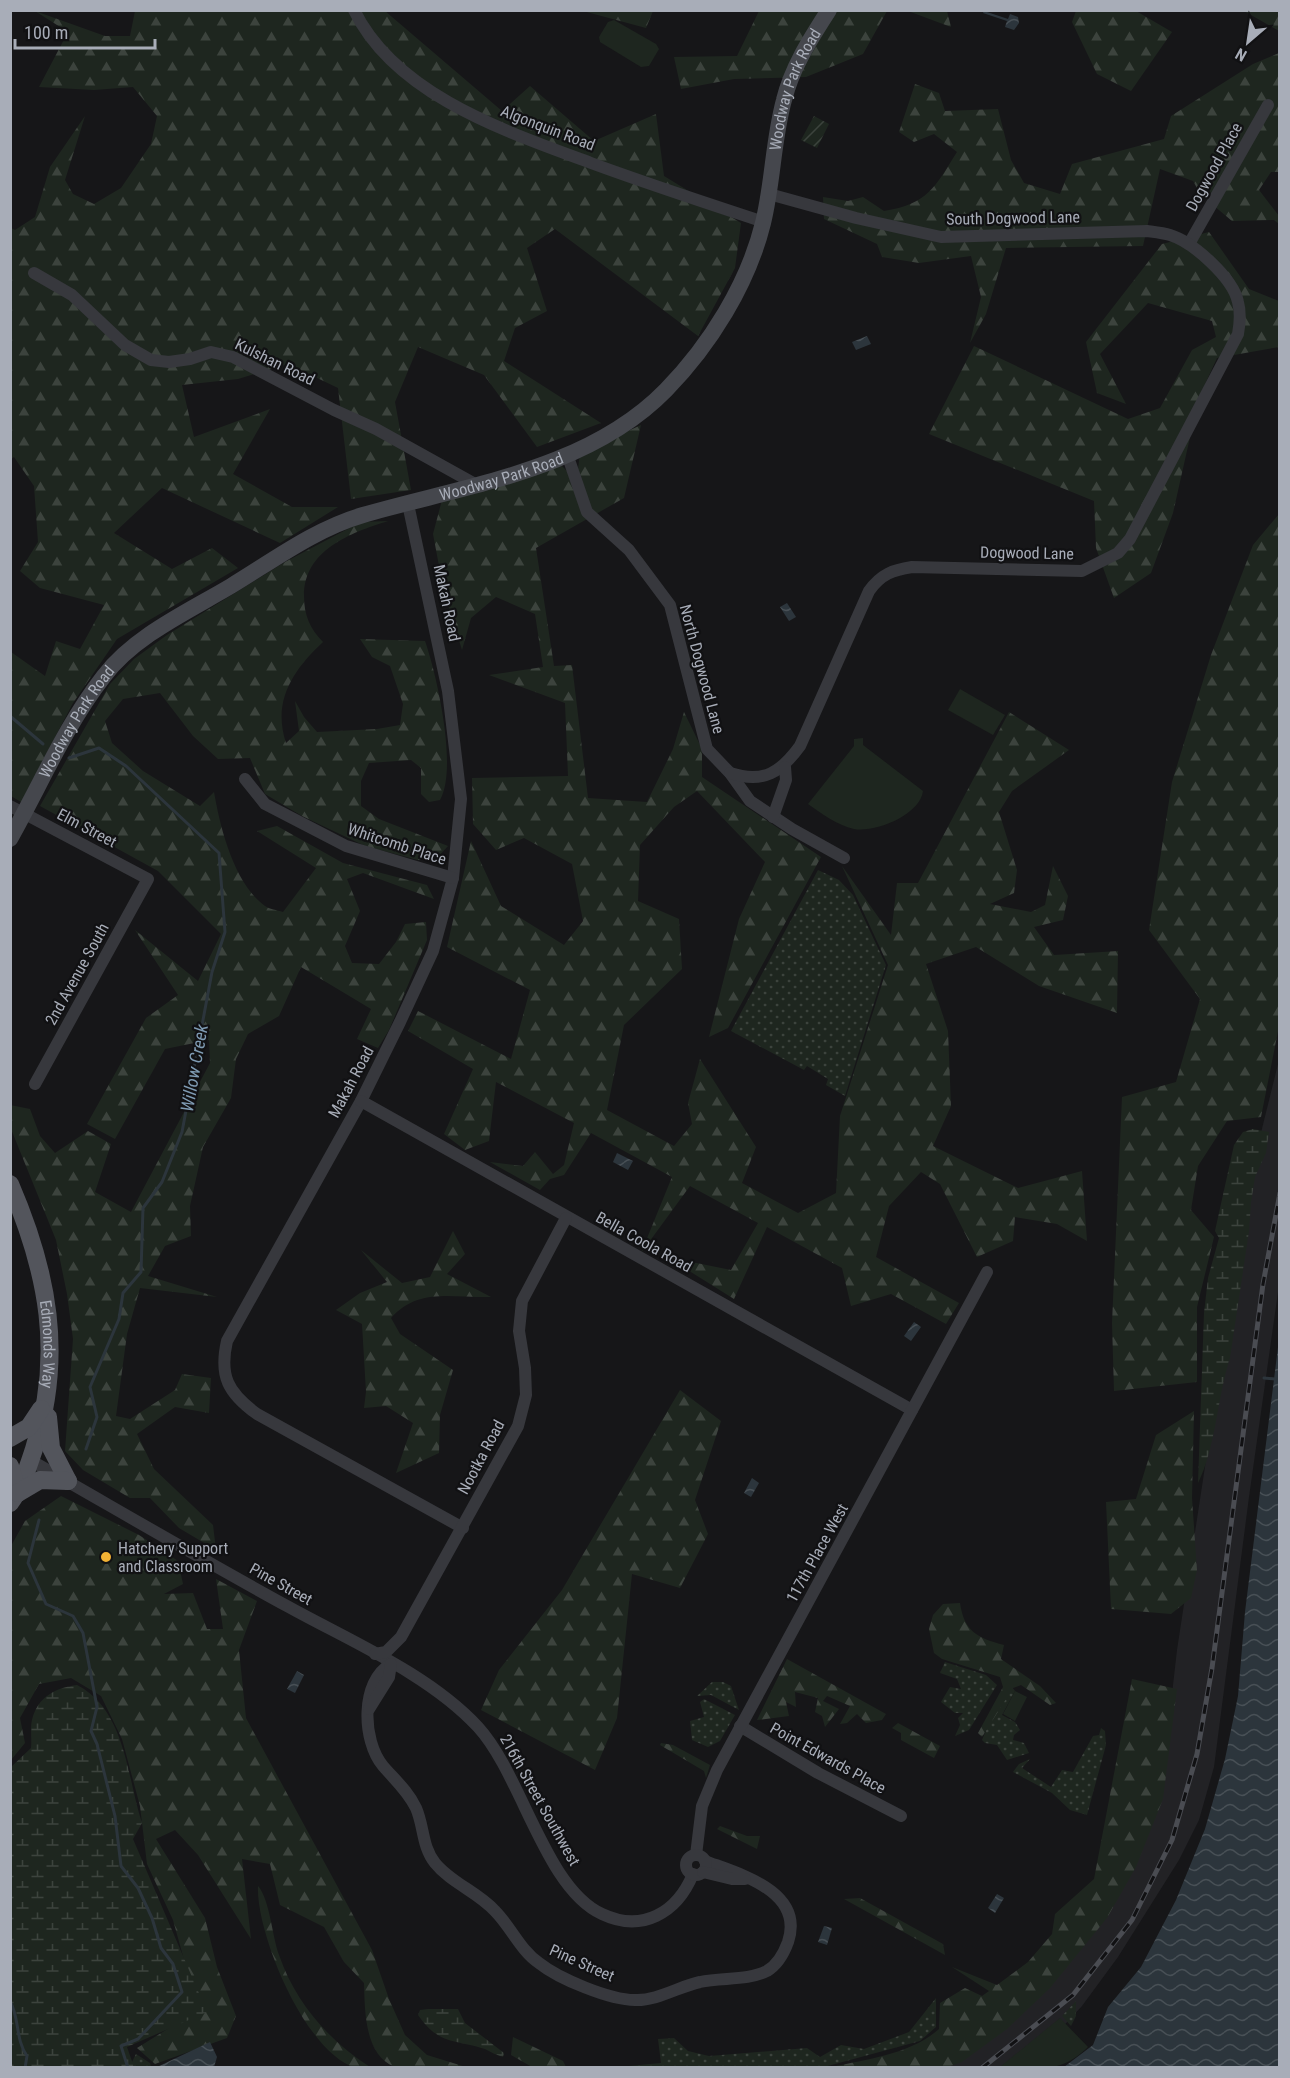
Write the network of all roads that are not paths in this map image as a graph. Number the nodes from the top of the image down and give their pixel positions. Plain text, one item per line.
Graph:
1 (354, 10) edge
2 (829, 10) edge
3 (1268, 105) dead end
4 (769, 194) junction
5 (764, 222) junction
6 (1189, 244) junction
7 (34, 273) dead end
8 (567, 454) junction
9 (475, 484) junction
10 (408, 504) junction
11 (785, 767) junction
12 (730, 773) junction
13 (245, 779) dead end
14 (18, 809) edge
15 (773, 817) junction
16 (10, 839) edge
17 (844, 858) dead end
18 (453, 878) junction
19 (148, 879) joint
20 (36, 1084) dead end
21 (361, 1101) junction
22 (10, 1184) edge
23 (566, 1218) junction
24 (987, 1272) dead end
25 (46, 1400) junction
26 (912, 1410) junction
27 (10, 1438) edge
28 (30, 1460) junction
29 (10, 1466) edge
30 (68, 1481) junction
31 (14, 1498) edge
32 (463, 1528) junction
33 (375, 1654) junction
34 (391, 1664) junction
35 (740, 1726) junction
36 (901, 1816) dead end
37 (699, 1866) junction
38 (600, 1913) joint

1 - 5 street, Algonquin Road
2 - 4 street, Woodway Park Road
3 - 6 street, Dogwood Place
4 - 5 street, Woodway Park Road
4 - 6 street, South Dogwood Lane
5 - 8 street, Woodway Park Road
6 - 11 street, Dogwood Lane
7 - 9 street, Kulshan Road
8 - 9 street, Woodway Park Road
8 - 12 street, North Dogwood Lane
9 - 10 street, Woodway Park Road
10 - 14 street, Woodway Park Road
10 - 18 street, Makah Road
11 - 12 street
11 - 15 street
12 - 15 street, North Dogwood Lane
13 - 18 street, Whitcomb Place
14 - 16 street, Woodway Park Road
14 - 19 street, Elm Street
15 - 17 street, North Dogwood Lane
18 - 21 street, Makah Road
19 - 20 street, 2nd Avenue South
21 - 23 street, Bella Coola Road
21 - 32 street, Makah Road
22 - 25 main road, Edmonds Way
23 - 26 street, Bella Coola Road
23 - 32 street, Nootka Road
24 - 26 street, 117th Place West
25 - 27 main road
25 - 28 main road, Edmonds Way
25 - 30 main road
26 - 35 street, 117th Place West
28 - 30 street, Pine Street
28 - 31 main road, Edmonds Way
29 - 31 main road
30 - 31 main road
30 - 33 street, Pine Street
32 - 33 street, Nootka Road
33 - 34 street, Pine Street
34 - 37 street, Pine Street
34 - 38 street, 216th Street Southwest
35 - 36 street, Point Edwards Place
35 - 37 street, 117th Place West
37 - 38 street, 117th Place West

